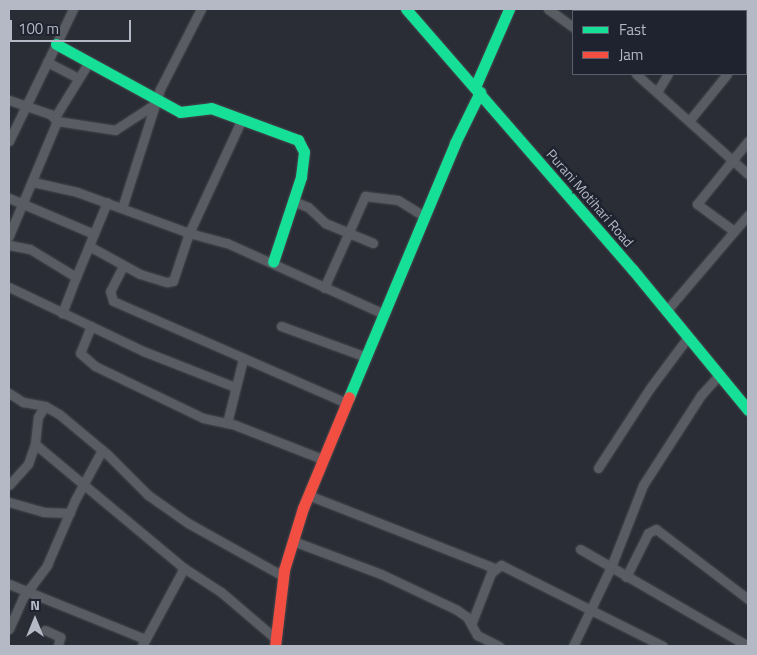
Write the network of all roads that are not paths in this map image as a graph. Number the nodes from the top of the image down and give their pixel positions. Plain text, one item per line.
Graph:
1 (73, 9) edge
2 (201, 9) edge
3 (406, 9) edge
4 (509, 9) edge
5 (548, 9) edge
6 (572, 26) edge
7 (748, 43) edge
8 (56, 44) junction
9 (747, 50) edge
10 (47, 62) junction
11 (89, 62) junction
12 (637, 75) edge
13 (667, 75) edge
14 (726, 75) edge
15 (78, 78) junction
16 (477, 90) junction
17 (657, 92) junction
18 (9, 100) edge
19 (155, 101) junction
20 (26, 105) junction
21 (56, 119) junction
22 (242, 119) junction
23 (689, 121) junction
24 (9, 141) edge
25 (748, 142) edge
26 (734, 162) junction
27 (748, 174) edge
28 (33, 182) junction
29 (9, 198) edge
30 (293, 201) junction
31 (107, 202) junction
32 (23, 204) junction
33 (122, 208) junction
34 (748, 214) edge
35 (424, 216) junction
36 (734, 231) junction
37 (348, 232) junction
38 (189, 233) junction
39 (94, 234) junction
40 (9, 236) edge
41 (373, 243) dead end
42 (9, 245) edge
43 (88, 246) junction
44 (273, 262) junction
45 (123, 266) junction
46 (76, 276) junction
47 (9, 287) edge
48 (324, 288) junction
49 (667, 310) junction
50 (62, 313) junction
51 (384, 314) junction
52 (91, 326) junction
53 (281, 326) dead end
54 (688, 337) junction
55 (366, 357) junction
56 (242, 359) junction
57 (719, 375) junction
58 (235, 387) junction
59 (12, 396) edge
60 (346, 403) junction
61 (45, 406) junction
62 (9, 407) edge
63 (748, 410) edge
64 (227, 423) junction
65 (35, 444) junction
66 (102, 450) junction
67 (322, 459) junction
68 (598, 468) dead end
69 (84, 483) junction
70 (9, 485) edge
71 (308, 495) junction
72 (9, 502) edge
73 (70, 513) junction
74 (293, 541) junction
75 (580, 549) dead end
76 (611, 567) junction
77 (184, 568) junction
78 (494, 568) junction
79 (283, 576) junction
80 (626, 577) junction
81 (9, 584) edge
82 (30, 591) junction
83 (748, 599) edge
84 (590, 611) junction
85 (472, 622) junction
86 (9, 629) edge
87 (45, 630) dead end
88 (276, 643) edge
89 (144, 644) edge
90 (58, 646) edge
91 (499, 646) edge
92 (573, 646) edge
93 (662, 646) edge
94 (748, 646) edge

1 - 8 street
2 - 19 street
3 - 16 street, Purani Motihari Road
4 - 16 street
5 - 6 street
7 - 9 street
8 - 10 street
8 - 11 street
10 - 15 street
10 - 20 street
11 - 15 street
11 - 19 street
12 - 17 street
13 - 17 street
14 - 23 street
15 - 21 street
16 - 35 street
16 - 49 street, Purani Motihari Road
17 - 23 street
18 - 20 street
19 - 21 street
19 - 22 street
19 - 33 street
20 - 21 street
20 - 24 street
21 - 28 street
22 - 30 street
22 - 38 street
23 - 26 street
25 - 26 street
26 - 27 street
26 - 36 street
28 - 31 street
28 - 32 street
29 - 32 street
30 - 37 street
30 - 44 street
31 - 33 street
31 - 39 street
32 - 39 street
32 - 40 street
33 - 38 street
34 - 36 street
35 - 37 street
35 - 51 street
36 - 49 street
37 - 41 street
37 - 48 street
38 - 44 street
38 - 45 street
39 - 43 street
42 - 46 street
43 - 45 street
43 - 46 street
44 - 48 street
45 - 56 street
46 - 50 street
47 - 50 street
48 - 51 street
49 - 54 street, Purani Motihari Road
50 - 52 street
51 - 55 street
52 - 58 street
52 - 64 street
53 - 55 street
54 - 57 street, Purani Motihari Road
54 - 68 street
55 - 60 street
56 - 58 street
56 - 60 street
57 - 63 street, Purani Motihari Road
57 - 76 street
58 - 64 street
59 - 61 street
59 - 62 street
60 - 67 street
61 - 65 street
61 - 66 street
64 - 67 street
65 - 69 street
65 - 70 street
66 - 69 street
66 - 79 street
67 - 71 street
69 - 73 street
69 - 77 street
71 - 74 street
71 - 78 street
72 - 73 street
73 - 82 street
74 - 79 street
74 - 85 street
75 - 76 street
76 - 80 street
76 - 84 street
77 - 88 street
77 - 89 street
78 - 84 street
78 - 85 street
79 - 88 street
80 - 83 street
80 - 94 street
81 - 82 street
82 - 86 street
82 - 89 street
84 - 92 street
84 - 93 street
85 - 91 street
87 - 90 street

